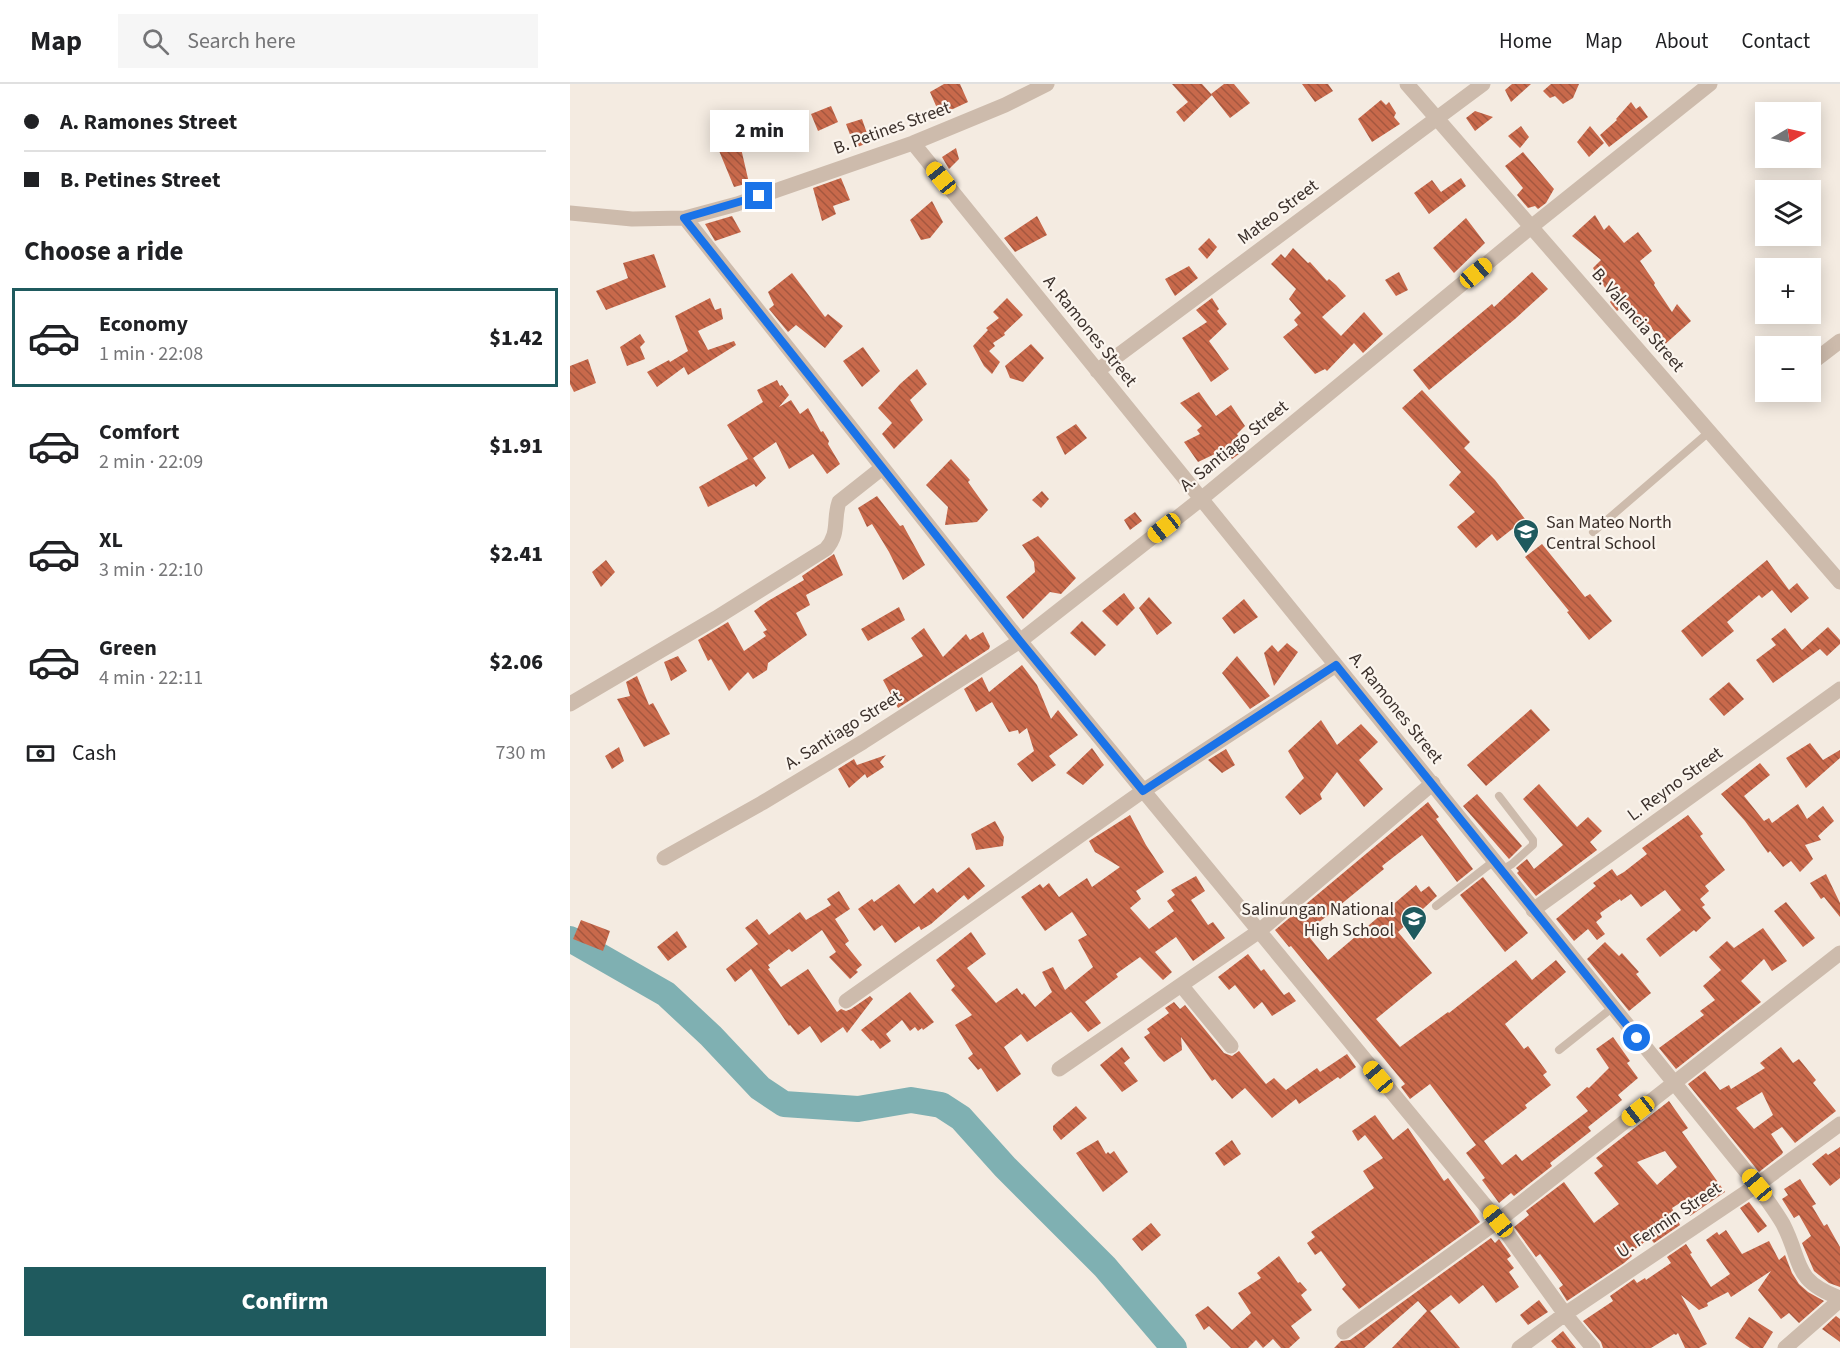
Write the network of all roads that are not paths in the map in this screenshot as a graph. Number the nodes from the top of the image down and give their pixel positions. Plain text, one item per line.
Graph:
1 (1047, 84) edge
2 (1407, 84) edge
3 (1483, 84) edge
4 (1710, 84) edge
5 (1437, 119) junction
6 (913, 143) junction
7 (570, 213) edge
8 (684, 218) junction
9 (1531, 227) junction
10 (1840, 341) edge
11 (1821, 356) edge
12 (1097, 371) junction
13 (1709, 432) junction
14 (882, 468) junction
15 (1201, 499) junction
16 (1593, 532) dead end
17 (1840, 582) edge
18 (1020, 641) junction
19 (1336, 665) junction
20 (1840, 689) edge
21 (570, 704) edge
22 (1433, 783) junction
23 (1143, 791) junction
24 (1499, 796) dead end
25 (664, 858) dead end
26 (1498, 866) junction
27 (1436, 906) dead end
28 (1533, 910) junction
29 (1258, 932) junction
30 (1840, 953) edge
31 (1181, 985) junction
32 (846, 1001) dead end
33 (1612, 1008) junction
34 (1231, 1046) dead end
35 (1559, 1050) dead end
36 (1059, 1069) dead end
37 (1674, 1083) junction
38 (1840, 1124) edge
39 (1757, 1185) junction
40 (1498, 1221) junction
41 (1840, 1299) edge
42 (1564, 1314) junction
43 (1344, 1332) dead end
44 (1518, 1348) edge
45 (1593, 1348) edge
46 (1785, 1348) edge

1 - 6 street, B. Petines Street
2 - 5 street, B. Valencia Street
3 - 5 street, Mateo Street
4 - 9 street, A. Santiago Street
5 - 9 street, B. Valencia Street
5 - 12 street, Mateo Street
6 - 8 street, B. Petines Street
6 - 12 street, A. Ramones Street
7 - 8 street, B. Petines Street
8 - 14 street
9 - 13 street, B. Valencia Street
9 - 15 street, A. Santiago Street
10 - 11 street
12 - 15 street, A. Ramones Street
13 - 16 lane
13 - 17 street, B. Valencia Street
14 - 18 street
14 - 21 street
15 - 18 street, A. Santiago Street
15 - 19 street, A. Ramones Street
18 - 23 street
18 - 25 street, A. Santiago Street
19 - 22 street, A. Ramones Street
19 - 23 street
20 - 28 street, L. Reyno Street
22 - 26 street, A. Ramones Street
22 - 29 street
23 - 29 street
23 - 32 street
24 - 26 lane
26 - 27 lane
26 - 28 street, A. Ramones Street
28 - 33 street, A. Ramones Street
29 - 31 street
29 - 40 street
30 - 37 street
31 - 34 street
31 - 36 street
33 - 35 lane
33 - 37 street, A. Ramones Street
37 - 39 street, A. Ramones Street
37 - 40 street
38 - 39 street, U. Fermin Street
39 - 41 street, A. Ramones Street
39 - 42 street, U. Fermin Street
40 - 42 street
40 - 43 street
41 - 46 street
42 - 44 street, U. Fermin Street
42 - 45 street

